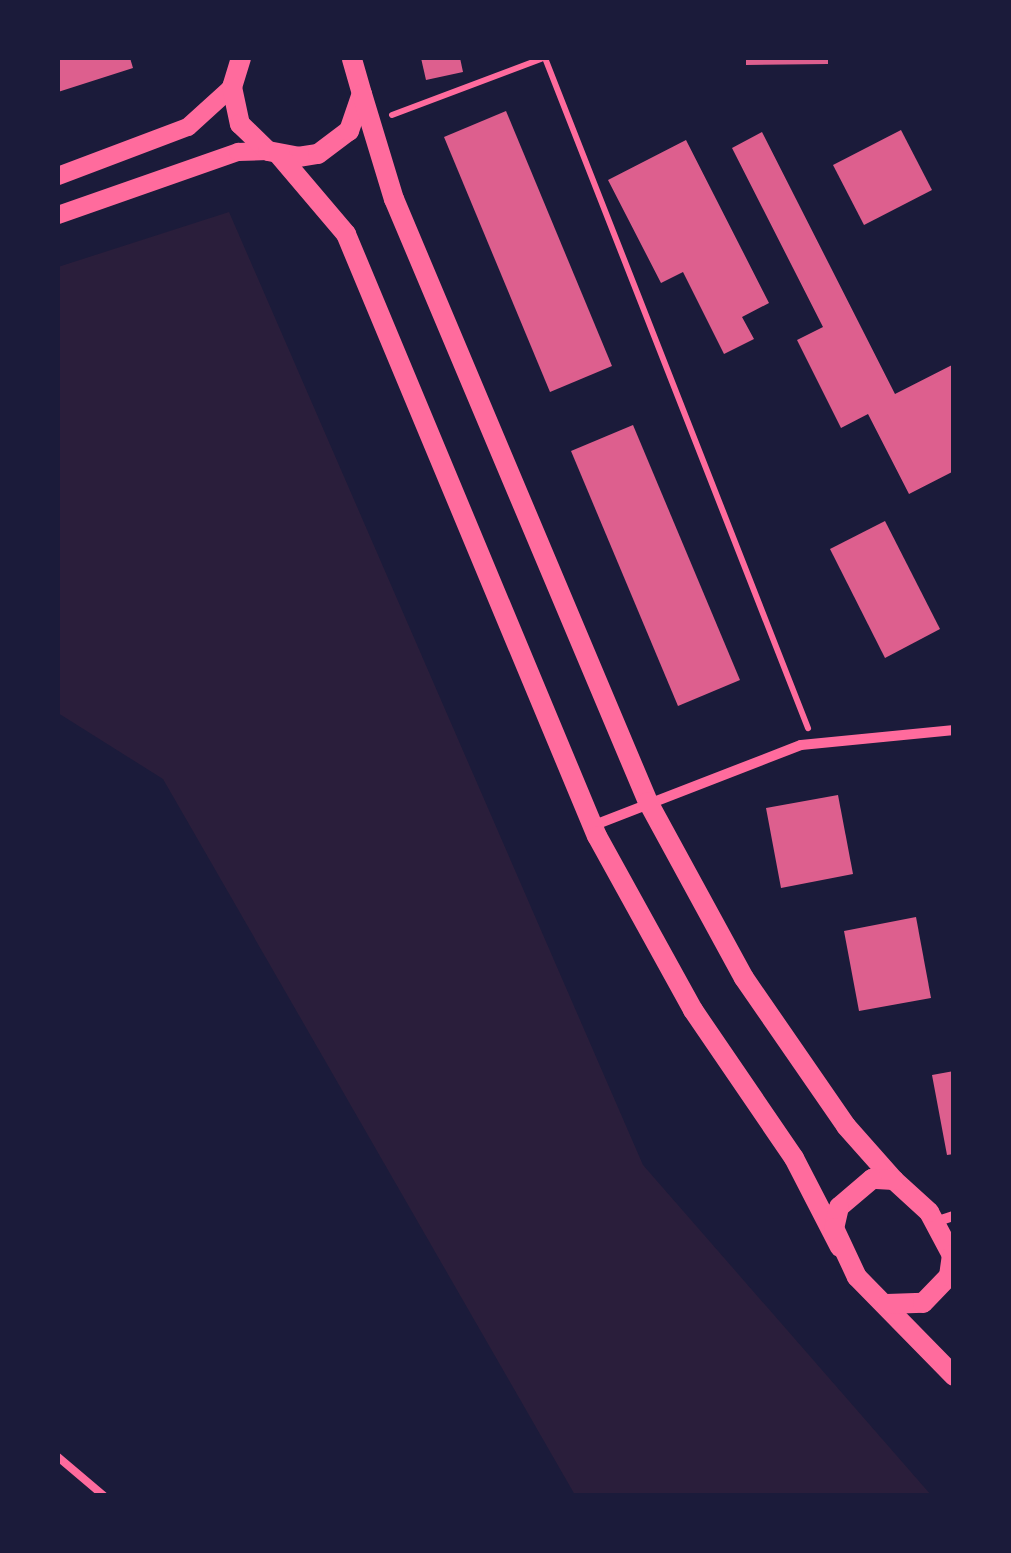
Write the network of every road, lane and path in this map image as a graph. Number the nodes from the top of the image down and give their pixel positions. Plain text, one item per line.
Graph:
1 (241, 58) edge
2 (352, 58) edge
3 (543, 58) edge
4 (232, 87) junction
5 (362, 94) junction
6 (368, 124) junction
7 (274, 153) junction
8 (58, 176) edge
9 (58, 215) edge
10 (954, 730) edge
11 (814, 744) junction
12 (648, 802) junction
13 (592, 826) junction
14 (894, 1180) junction
15 (944, 1219) edge
16 (840, 1248) junction
17 (953, 1257) edge
18 (885, 1303) junction
19 (954, 1376) edge
20 (58, 1457) edge
21 (104, 1496) edge

1 - 4 main road
2 - 5 main road
3 - 6 path
3 - 11 path
4 - 7 main road
4 - 8 street
5 - 6 main road
5 - 7 main road
6 - 12 main road
7 - 9 street
7 - 13 main road
10 - 11 street
11 - 12 street
12 - 13 street
12 - 14 main road
13 - 16 main road
14 - 15 main road
14 - 16 main road
15 - 17 main road
16 - 18 main road
17 - 18 main road
18 - 19 main road
20 - 21 lane

